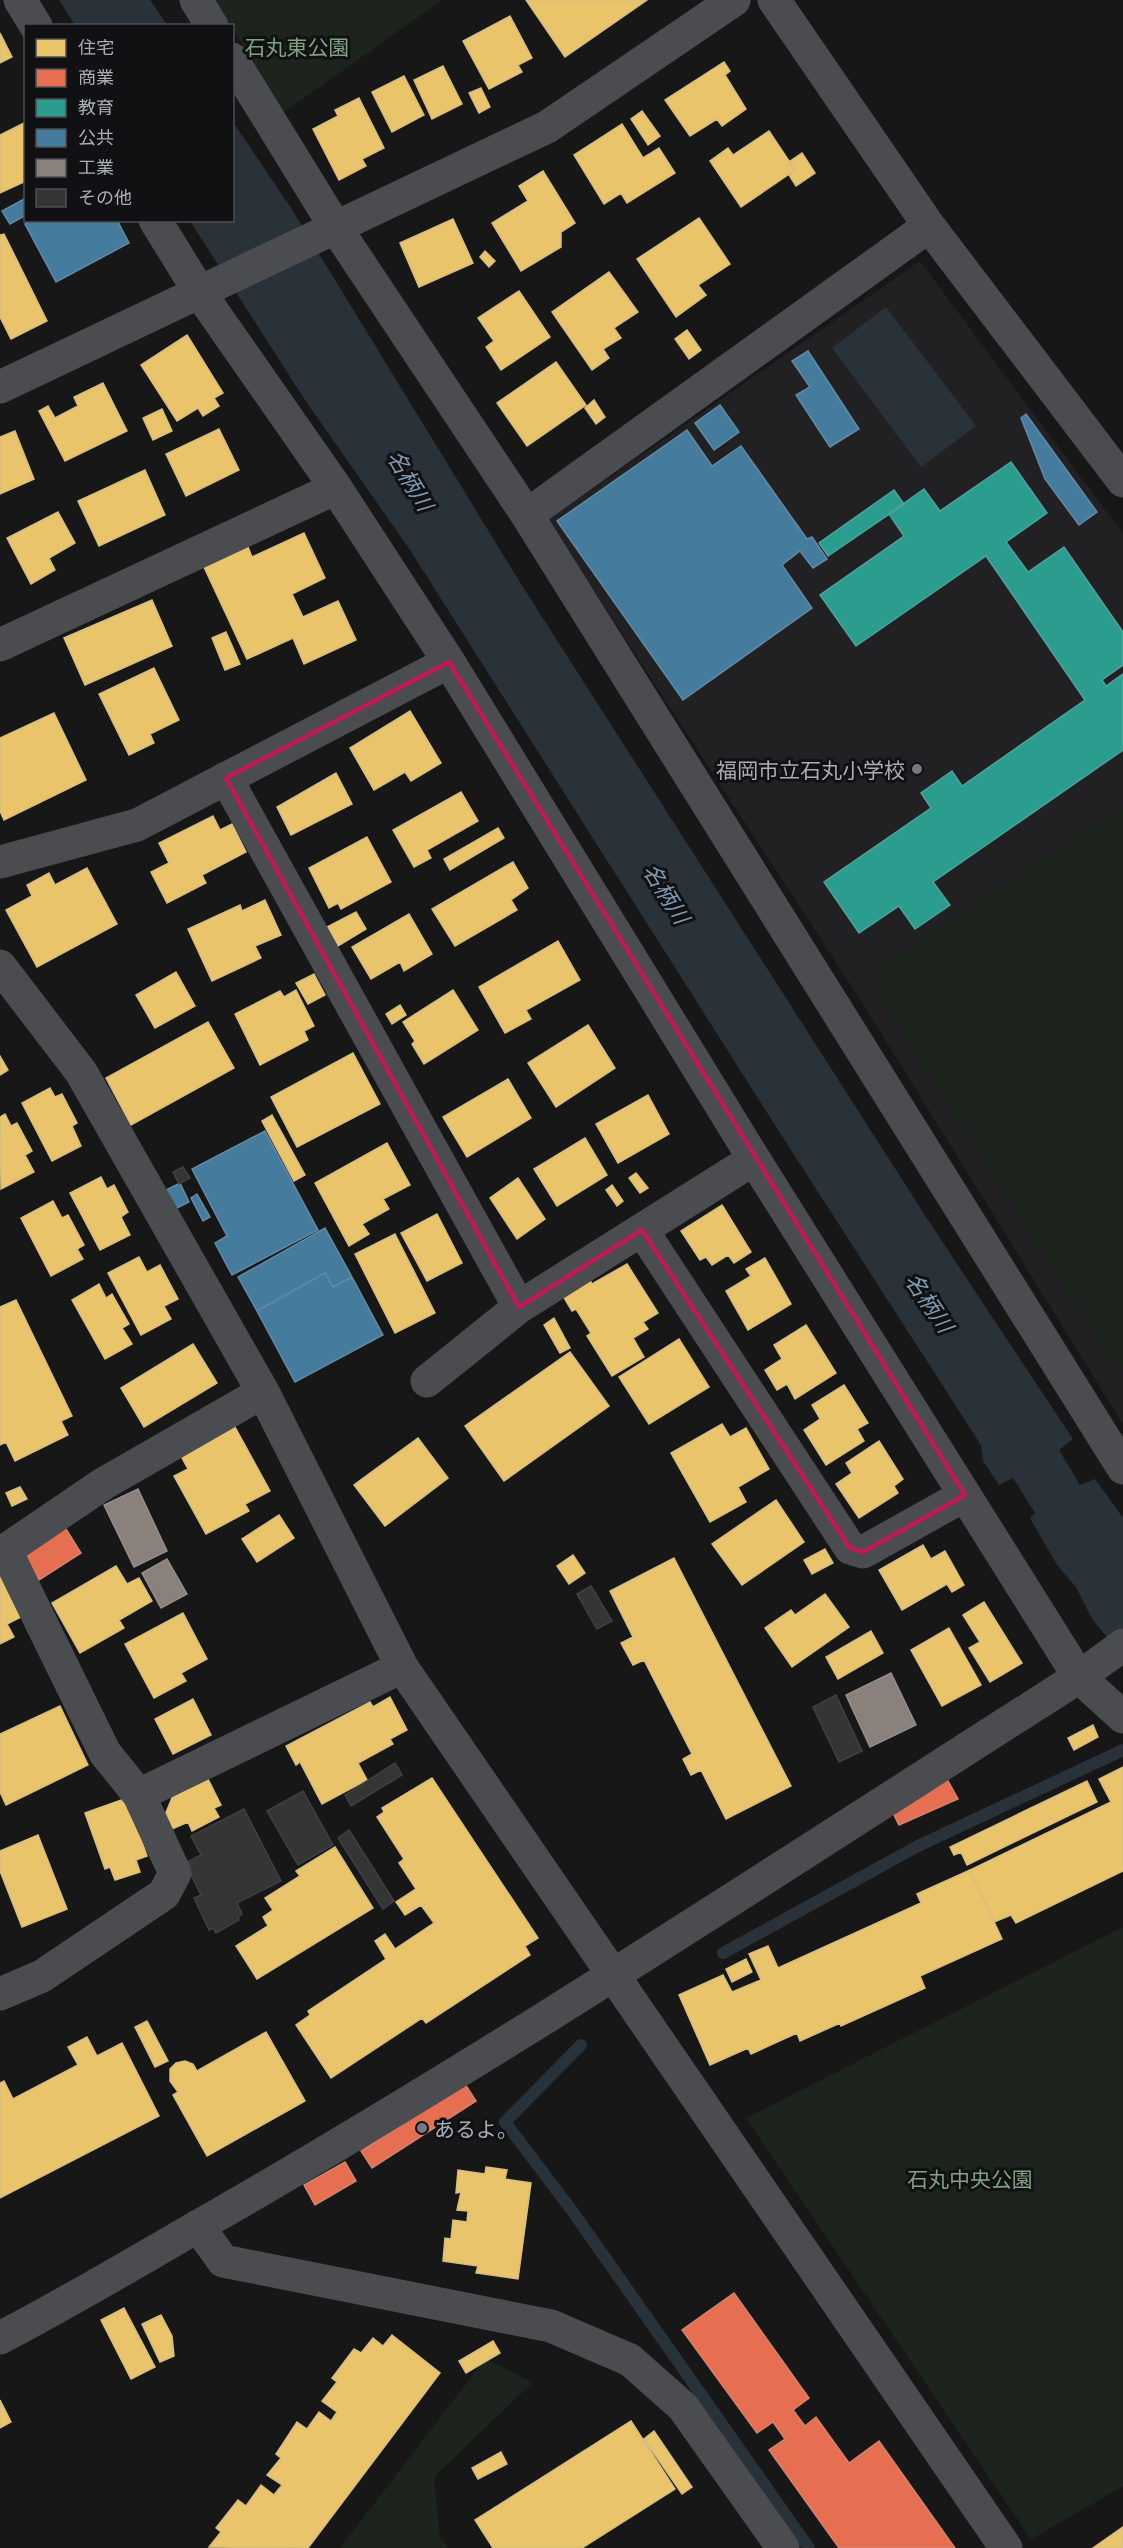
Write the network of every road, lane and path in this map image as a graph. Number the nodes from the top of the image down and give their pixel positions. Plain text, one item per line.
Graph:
1 (20, 0) edge
2 (196, 0) edge
3 (734, 0) edge
4 (774, 0) edge
5 (35, 24) edge
6 (211, 24) edge
7 (234, 62) edge
8 (156, 222) edge
9 (929, 226) junction
10 (336, 228) junction
11 (200, 293) junction
12 (0, 387) edge
13 (1123, 481) edge
14 (336, 488) junction
15 (527, 515) junction
16 (0, 645) edge
17 (449, 662) junction
18 (226, 778) junction
19 (0, 862) edge
20 (0, 966) edge
21 (754, 1159) junction
22 (642, 1230) junction
23 (519, 1307) junction
24 (427, 1381) dead end
25 (263, 1392) junction
26 (1123, 1468) edge
27 (965, 1495) junction
28 (3, 1553) edge
29 (1123, 1645) edge
30 (402, 1667) junction
31 (1079, 1677) junction
32 (1123, 1717) edge
33 (139, 1795) junction
34 (614, 1973) junction
35 (0, 1994) edge
36 (198, 2226) junction
37 (0, 2338) edge
38 (783, 2548) edge
39 (1006, 2548) edge

1 - 5 street
2 - 6 street
3 - 10 street
4 - 9 street
7 - 10 street
8 - 11 street
9 - 13 street
9 - 15 street
10 - 11 street
10 - 15 street
11 - 12 street
11 - 14 street
14 - 16 street
14 - 17 street
15 - 26 street
17 - 18 street
17 - 21 street
18 - 19 street
18 - 23 street
20 - 25 street
21 - 22 street
21 - 27 street
22 - 23 street
22 - 27 street
23 - 24 street
25 - 28 street
25 - 30 street
27 - 31 street
28 - 33 street
29 - 31 street
30 - 33 street
30 - 34 street
31 - 32 street
31 - 34 street
33 - 35 street
34 - 36 street
34 - 39 street
36 - 37 street
36 - 38 street

